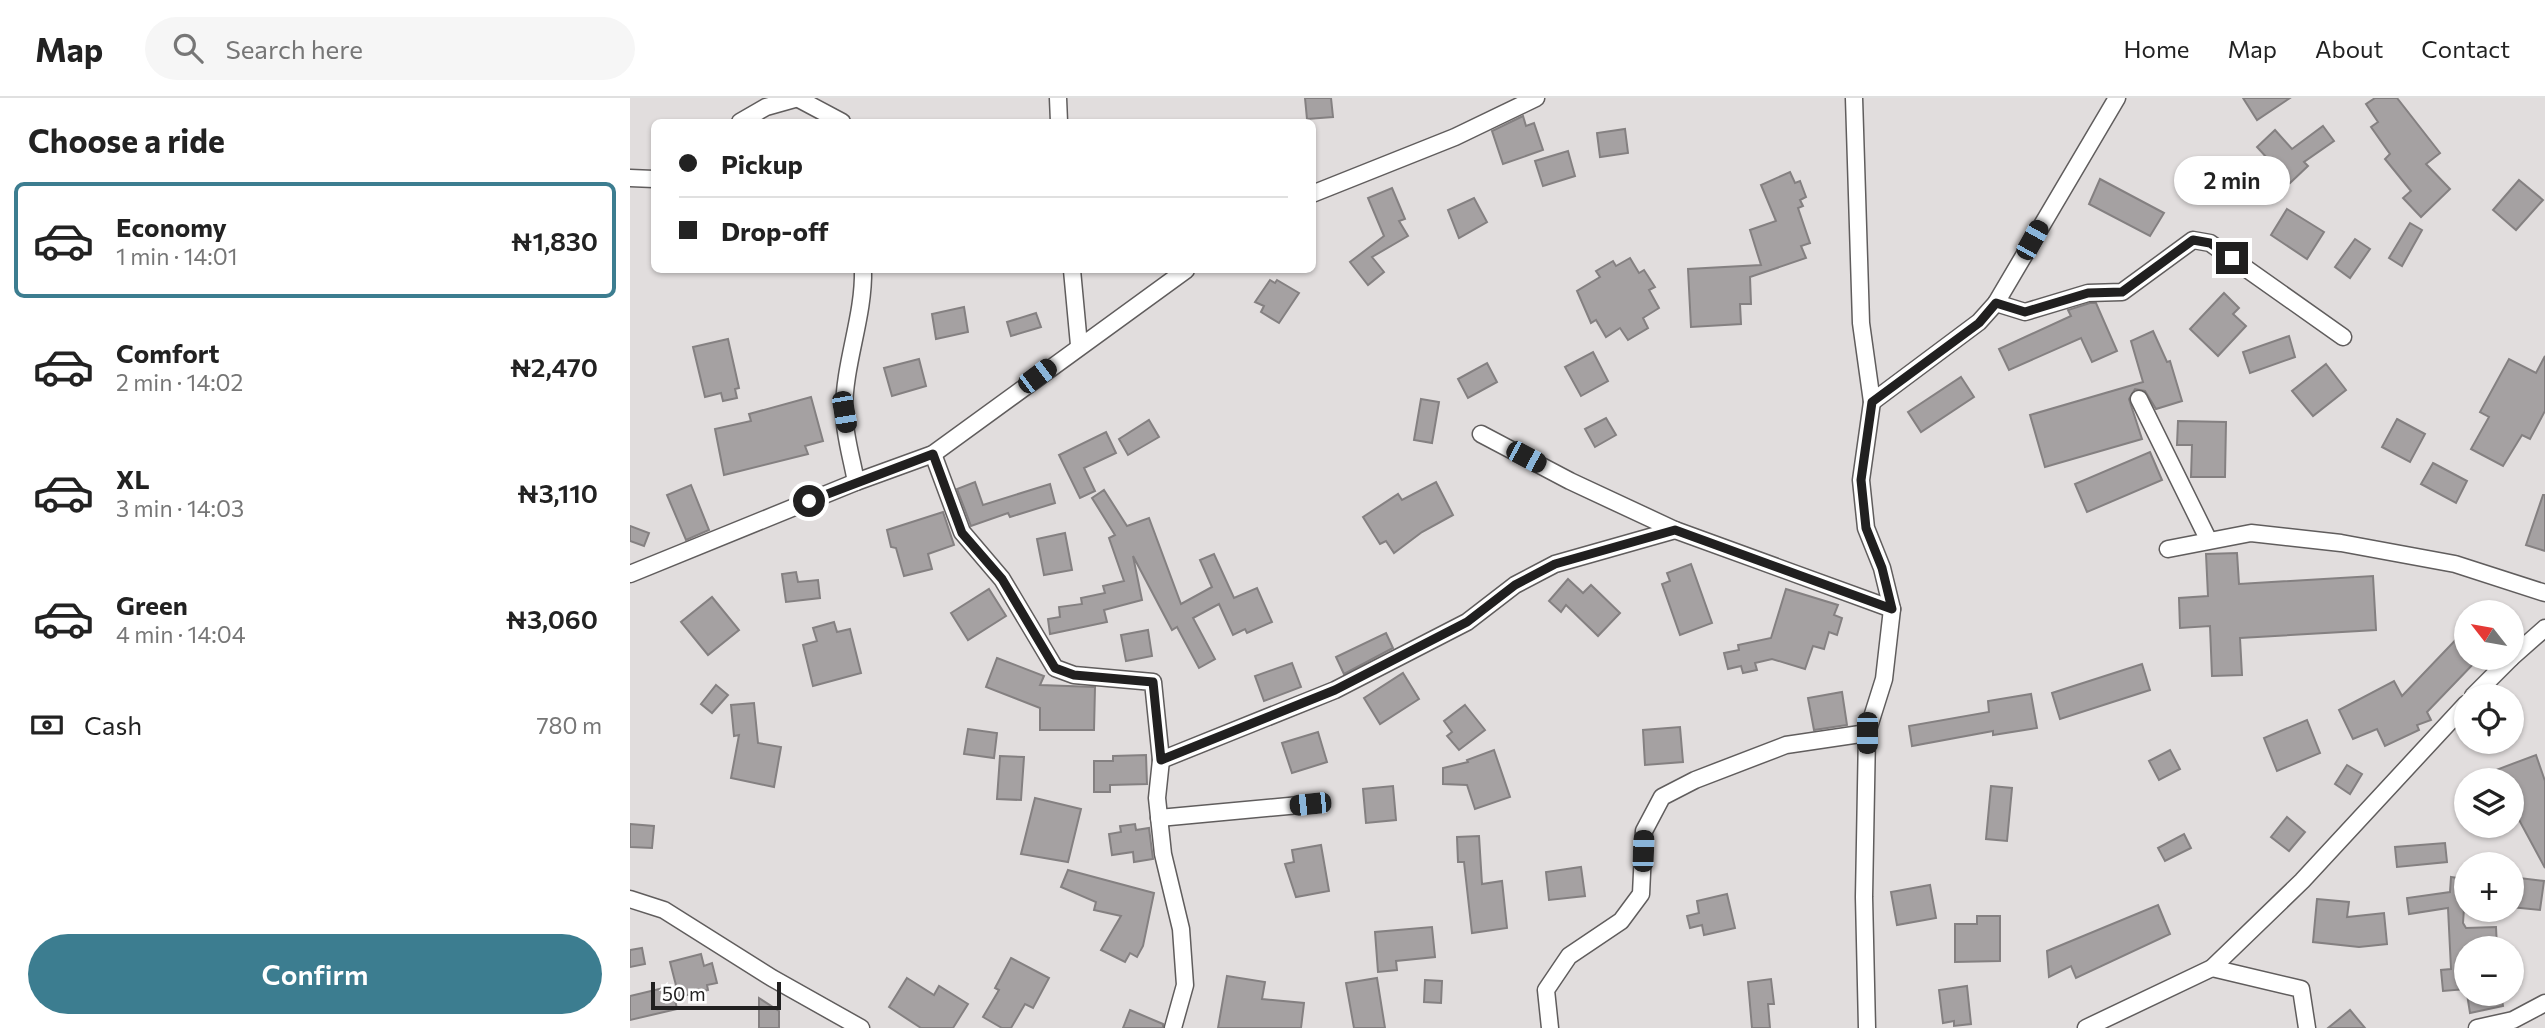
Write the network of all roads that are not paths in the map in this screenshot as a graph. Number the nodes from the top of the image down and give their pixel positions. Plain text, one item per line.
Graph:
1 (798, 98) edge
2 (1058, 98) edge
3 (1536, 98) edge
4 (1854, 98) edge
5 (2117, 98) edge
6 (745, 119) edge
7 (836, 119) edge
8 (1059, 119) edge
9 (630, 178) edge
10 (651, 179) edge
11 (1316, 192) edge
12 (863, 273) edge
13 (1072, 273) edge
14 (1182, 273) edge
15 (1996, 303) junction
16 (2343, 337) dead end
17 (1079, 345) junction
18 (2139, 399) dead end
19 (1872, 402) junction
20 (1482, 434) dead end
21 (933, 454) junction
22 (856, 482) junction
23 (1675, 530) junction
24 (2208, 539) junction
25 (2168, 549) dead end
26 (630, 574) edge
27 (2545, 593) edge
28 (1892, 609) junction
29 (2545, 628) edge
30 (2524, 647) edge
31 (2499, 670) edge
32 (2485, 684) edge
33 (2454, 717) edge
34 (1867, 733) junction
35 (1161, 760) junction
36 (1310, 804) dead end
37 (1159, 818) junction
38 (630, 899) edge
39 (2212, 968) junction
40 (2545, 1003) edge
41 (861, 1028) edge
42 (1173, 1028) edge
43 (1550, 1028) edge
44 (1867, 1028) edge
45 (2086, 1028) edge
46 (2307, 1028) edge
47 (2477, 1028) edge

1 - 6 street
1 - 7 street
2 - 8 street
3 - 11 street
4 - 19 street
5 - 15 street
9 - 10 street
12 - 22 street
13 - 17 street
14 - 17 street
15 - 16 street
15 - 19 street
17 - 21 street
18 - 24 street
19 - 28 street
20 - 23 street
21 - 22 street
21 - 35 street
22 - 26 street
23 - 28 street
23 - 35 street
24 - 25 street
24 - 27 street
28 - 34 street
29 - 30 street
31 - 32 street
33 - 39 street
34 - 43 street
34 - 44 street
35 - 37 street
36 - 37 street
37 - 42 street
38 - 41 street
39 - 45 street
39 - 46 street
40 - 47 street

